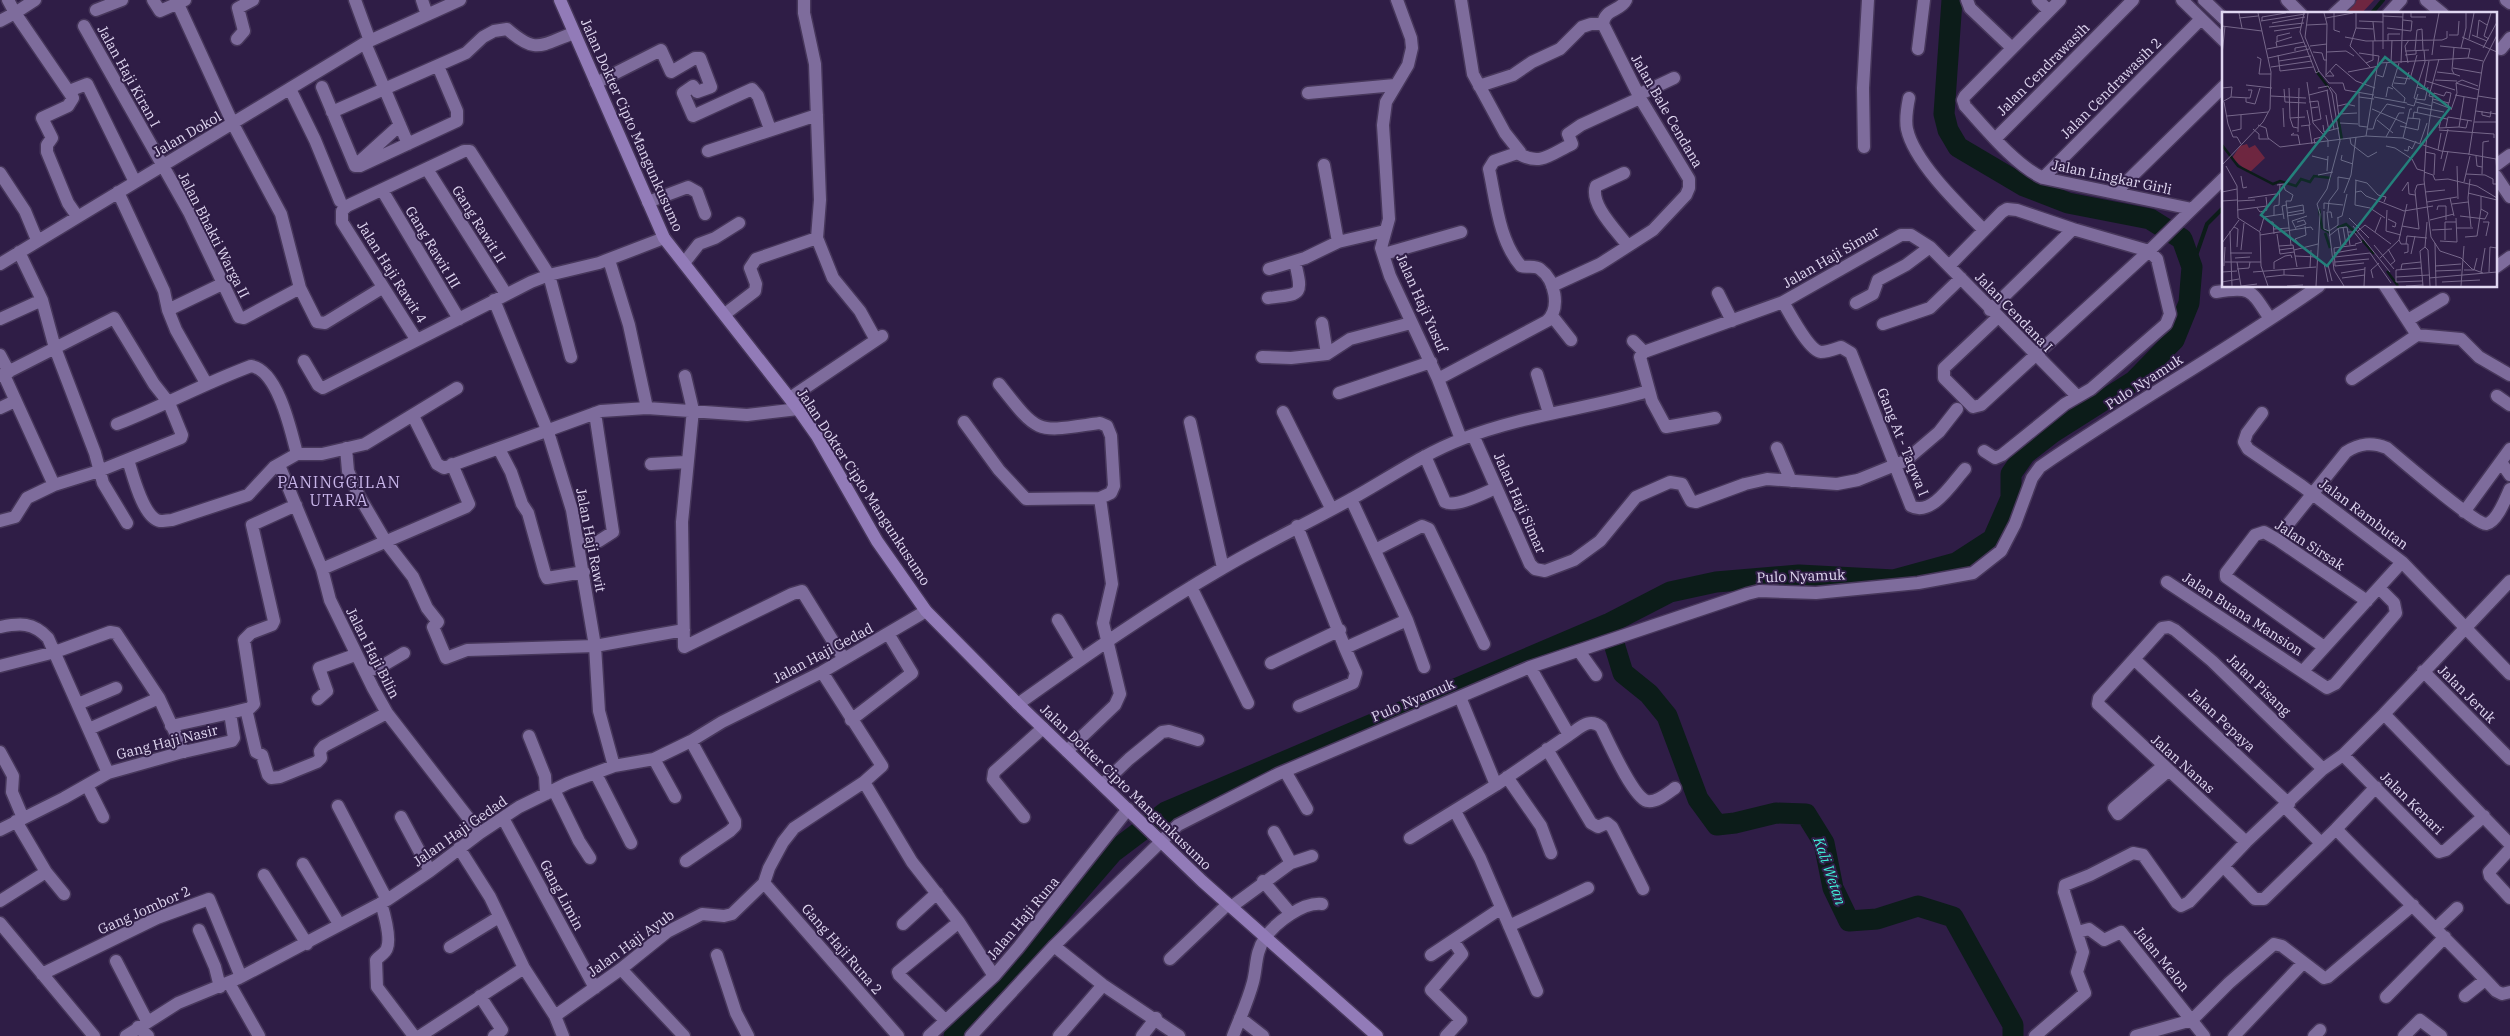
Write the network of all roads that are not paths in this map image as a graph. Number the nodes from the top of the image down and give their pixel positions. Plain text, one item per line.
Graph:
1 (8, 0) edge
2 (35, 0) edge
3 (122, 0) edge
4 (153, 0) edge
5 (253, 0) edge
6 (355, 0) edge
7 (422, 0) edge
8 (460, 0) edge
9 (560, 0) edge
10 (804, 0) edge
11 (1397, 0) edge
12 (1461, 0) edge
13 (1626, 0) edge
14 (1868, 0) edge
15 (1924, 0) edge
16 (1967, 0) edge
17 (2038, 0) edge
18 (2060, 0) edge
19 (2133, 0) edge
20 (2182, 0) edge
21 (2204, 0) edge
22 (2287, 0) edge
23 (2349, 0) edge
24 (2401, 0) edge
25 (2426, 0) edge
26 (2506, 0) edge
27 (182, 2) edge
28 (2510, 3) edge
29 (96, 10) dead end
30 (2049, 11) junction
31 (2299, 12) edge
32 (2336, 12) edge
33 (2390, 12) edge
34 (2441, 12) edge
35 (15, 13) junction
36 (428, 15) junction
37 (2222, 17) edge
38 (2201, 19) junction
39 (0, 21) edge
40 (1603, 22) junction
41 (84, 26) dead end
42 (574, 33) junction
43 (2510, 38) edge
44 (237, 39) dead end
45 (2222, 39) edge
46 (368, 42) junction
47 (2012, 48) junction
48 (1918, 49) dead end
49 (2501, 49) dead end
50 (438, 66) junction
51 (1674, 78) dead end
52 (596, 82) junction
53 (1395, 86) junction
54 (1479, 86) junction
55 (322, 87) dead end
56 (2222, 88) edge
57 (290, 89) junction
58 (385, 90) junction
59 (69, 91) junction
60 (1308, 93) dead end
61 (1639, 97) junction
62 (1909, 98) dead end
63 (332, 112) junction
64 (817, 115) junction
65 (233, 124) junction
66 (400, 125) junction
67 (770, 129) junction
68 (1995, 139) junction
69 (408, 144) junction
70 (1864, 147) dead end
71 (708, 151) dead end
72 (1519, 154) junction
73 (2510, 155) edge
74 (2498, 163) edge
75 (1324, 165) dead end
76 (162, 166) junction
77 (355, 166) junction
78 (427, 169) junction
79 (1624, 173) dead end
80 (0, 174) edge
81 (2042, 178) junction
82 (2498, 179) edge
83 (2222, 180) edge
84 (135, 182) junction
85 (382, 190) junction
86 (118, 192) junction
87 (2115, 194) junction
88 (2510, 197) edge
89 (340, 201) dead end
90 (648, 202) junction
91 (2192, 209) junction
92 (705, 214) dead end
93 (76, 216) junction
94 (739, 223) dead end
95 (2073, 229) junction
96 (1984, 230) junction
97 (1386, 231) junction
98 (1461, 232) dead end
99 (664, 238) junction
100 (817, 238) junction
101 (37, 240) junction
102 (1338, 242) junction
103 (1628, 246) junction
104 (1930, 247) junction
105 (2153, 247) junction
106 (19, 252) junction
107 (1384, 254) junction
108 (2510, 257) edge
109 (609, 260) junction
110 (1295, 262) junction
111 (684, 263) junction
112 (0, 264) edge
113 (1949, 266) junction
114 (2498, 266) edge
115 (1269, 269) dead end
116 (549, 275) junction
117 (1960, 278) junction
118 (222, 284) junction
119 (1552, 286) junction
120 (300, 288) junction
121 (382, 288) junction
122 (2316, 288) edge
123 (2386, 288) edge
124 (2216, 292) dead end
125 (1718, 293) dead end
126 (506, 294) junction
127 (1268, 298) dead end
128 (2443, 299) dead end
129 (42, 300) junction
130 (494, 300) junction
131 (1783, 302) junction
132 (1856, 303) dead end
133 (168, 310) junction
134 (1994, 313) junction
135 (725, 314) junction
136 (1552, 316) junction
137 (0, 319) edge
138 (459, 319) junction
139 (2270, 319) junction
140 (2408, 320) junction
141 (1732, 321) junction
142 (1322, 323) dead end
143 (1411, 323) junction
144 (1883, 324) dead end
145 (2417, 335) junction
146 (416, 339) junction
147 (1571, 340) dead end
148 (1633, 341) dead end
149 (55, 348) junction
150 (1644, 352) junction
151 (1327, 354) junction
152 (0, 355) edge
153 (2035, 355) junction
154 (571, 357) dead end
155 (1262, 357) dead end
156 (304, 361) dead end
157 (1431, 362) junction
158 (2190, 370) junction
159 (2508, 373) edge
160 (4, 374) edge
161 (1537, 374) dead end
162 (685, 376) dead end
163 (1438, 379) junction
164 (2352, 379) dead end
165 (2178, 382) dead end
166 (206, 383) junction
167 (999, 384) dead end
168 (457, 388) dead end
169 (1649, 391) junction
170 (1339, 393) dead end
171 (2077, 396) junction
172 (2497, 396) dead end
173 (790, 398) junction
174 (15, 401) junction
175 (169, 403) junction
176 (2510, 405) edge
177 (0, 408) edge
178 (647, 408) junction
179 (798, 409) junction
180 (1956, 409) dead end
181 (693, 410) junction
182 (1283, 412) dead end
183 (595, 413) junction
184 (1550, 413) junction
185 (2262, 413) dead end
186 (413, 416) junction
187 (1715, 418) dead end
188 (964, 422) dead end
189 (1190, 422) dead end
190 (117, 424) dead end
191 (548, 432) junction
192 (1473, 435) junction
193 (1461, 439) junction
194 (346, 448) junction
195 (1776, 448) dead end
196 (499, 449) junction
197 (2510, 449) edge
198 (1984, 451) dead end
199 (298, 454) junction
200 (1424, 456) junction
201 (128, 460) junction
202 (686, 462) junction
203 (2501, 462) junction
204 (452, 464) junction
205 (651, 464) dead end
206 (279, 465) junction
207 (1895, 467) junction
208 (1965, 469) dead end
209 (99, 471) junction
210 (2510, 475) edge
211 (1791, 481) junction
212 (54, 485) junction
213 (1496, 488) junction
214 (2510, 489) edge
215 (2313, 495) junction
216 (1100, 498) junction
217 (1351, 499) junction
218 (296, 505) junction
219 (1330, 505) junction
220 (2464, 512) junction
221 (0, 521) edge
222 (127, 523) dead end
223 (2289, 523) dead end
224 (1298, 526) junction
225 (386, 542) junction
226 (578, 545) junction
227 (1375, 550) junction
228 (2402, 562) junction
229 (1223, 568) junction
230 (322, 569) junction
231 (584, 572) junction
232 (2167, 582) dead end
233 (2509, 585) edge
234 (1191, 587) junction
235 (2379, 588) junction
236 (2367, 601) junction
237 (926, 611) junction
238 (1058, 620) dead end
239 (1407, 620) junction
240 (2465, 626) junction
241 (0, 628) edge
242 (684, 630) junction
243 (1340, 630) junction
244 (889, 635) junction
245 (1107, 640) junction
246 (1484, 644) dead end
247 (595, 646) junction
248 (2324, 647) junction
249 (1345, 648) junction
250 (1580, 650) junction
251 (55, 652) junction
252 (404, 653) dead end
253 (355, 655) junction
254 (844, 659) junction
255 (1081, 659) junction
256 (2134, 659) junction
257 (1271, 663) dead end
258 (0, 666) edge
259 (1424, 667) dead end
260 (1530, 667) junction
261 (2303, 670) junction
262 (2423, 671) junction
263 (365, 672) junction
264 (822, 672) junction
265 (2510, 674) edge
266 (1596, 675) dead end
267 (116, 688) dead end
268 (1460, 697) junction
269 (158, 698) junction
270 (318, 699) dead end
271 (1248, 703) dead end
272 (78, 704) junction
273 (1018, 704) junction
274 (1299, 706) dead end
275 (246, 709) junction
276 (230, 713) junction
277 (387, 713) junction
278 (2384, 714) junction
279 (851, 720) junction
280 (171, 726) junction
281 (1043, 728) junction
282 (89, 729) junction
283 (1569, 735) junction
284 (529, 736) dead end
285 (1198, 740) dead end
286 (692, 741) junction
287 (1547, 749) junction
288 (1067, 751) junction
289 (0, 752) edge
290 (184, 752) junction
291 (2343, 755) junction
292 (654, 759) junction
293 (2510, 759) edge
294 (614, 766) junction
295 (2323, 769) junction
296 (1285, 771) junction
297 (108, 773) junction
298 (596, 774) junction
299 (1507, 777) junction
300 (864, 782) junction
301 (1102, 784) junction
302 (87, 785) junction
303 (1496, 785) junction
304 (2376, 787) junction
305 (1675, 788) dead end
306 (550, 792) junction
307 (675, 797) dead end
308 (2287, 805) junction
309 (338, 806) dead end
310 (1307, 808) dead end
311 (1128, 809) junction
312 (1454, 811) junction
313 (2484, 816) junction
314 (103, 817) dead end
315 (402, 817) dead end
316 (1024, 817) dead end
317 (503, 818) junction
318 (19, 820) junction
319 (2336, 829) junction
320 (0, 830) edge
321 (1274, 832) dead end
322 (480, 833) junction
323 (1156, 836) junction
324 (1410, 838) dead end
325 (2246, 842) junction
326 (631, 843) dead end
327 (2321, 843) junction
328 (2510, 844) edge
329 (459, 848) junction
330 (2510, 849) edge
331 (1551, 853) dead end
332 (1312, 856) dead end
333 (590, 858) dead end
334 (686, 862) dead end
335 (1291, 863) junction
336 (303, 864) dead end
337 (2224, 866) junction
338 (430, 871) junction
339 (46, 872) junction
340 (264, 875) dead end
341 (1263, 881) junction
342 (764, 883) junction
343 (1588, 888) dead end
344 (1643, 889) dead end
345 (937, 892) junction
346 (64, 894) dead end
347 (2510, 898) edge
348 (0, 901) edge
349 (384, 901) junction
350 (1322, 904) dead end
351 (1229, 905) junction
352 (2413, 905) junction
353 (2456, 908) dead end
354 (1500, 909) junction
355 (1291, 914) junction
356 (499, 917) junction
357 (959, 922) junction
358 (339, 924) junction
359 (903, 924) dead end
360 (1509, 926) junction
361 (2, 930) edge
362 (199, 930) dead end
363 (2078, 932) junction
364 (2441, 932) junction
365 (1265, 937) junction
366 (1454, 942) junction
367 (307, 944) junction
368 (1054, 946) junction
369 (450, 947) dead end
370 (717, 955) dead end
371 (1431, 955) dead end
372 (1170, 959) dead end
373 (116, 961) dead end
374 (2303, 964) junction
375 (524, 968) junction
376 (621, 969) junction
377 (42, 974) junction
378 (994, 976) junction
379 (241, 977) junction
380 (2486, 980) junction
381 (224, 985) junction
382 (1104, 985) junction
383 (595, 988) junction
384 (1537, 992) dead end
385 (2506, 993) edge
386 (480, 996) junction
387 (2465, 996) dead end
388 (2386, 997) dead end
389 (555, 1016) junction
390 (1156, 1018) junction
391 (1240, 1018) junction
392 (945, 1020) junction
393 (2192, 1020) junction
394 (142, 1024) junction
395 (94, 1036) edge
396 (126, 1036) edge
397 (148, 1036) edge
398 (259, 1036) edge
399 (414, 1036) edge
400 (420, 1036) edge
401 (494, 1036) edge
402 (563, 1036) edge
403 (684, 1036) edge
404 (748, 1036) edge
405 (898, 1036) edge
406 (929, 1036) edge
407 (971, 1036) edge
408 (1059, 1036) edge
409 (1142, 1036) edge
410 (1179, 1036) edge
411 (1233, 1036) edge
412 (1264, 1036) edge
413 (1377, 1036) edge
414 (1446, 1036) edge
415 (2035, 1036) edge
416 (2136, 1036) edge
417 (2204, 1036) edge
418 (2234, 1036) edge
419 (2404, 1036) edge
420 (2442, 1036) edge

1 - 35 street
2 - 35 street
3 - 29 street, Jalan Haji Kiran I
4 - 27 street
5 - 44 street
6 - 46 street
7 - 36 street
8 - 36 street, Jalan Dokol
9 - 42 main road, Jalan Dokter Cipto Mangunkusumo
10 - 64 street
11 - 53 street, Jalan Haji Yusuf
12 - 54 street
13 - 40 street
14 - 70 street
15 - 48 street
16 - 47 street
17 - 30 street
18 - 30 street
19 - 68 street, Jalan Cendrawasih
20 - 38 street
21 - 37 street
22 - 31 street
23 - 32 street
24 - 33 street
25 - 34 street
26 - 28 street
27 - 65 street
30 - 47 street
35 - 39 street
35 - 59 street
36 - 46 street, Jalan Dokol
38 - 45 street
38 - 81 street, Jalan Cendrawasih 2
40 - 54 street
40 - 61 street, Jalan Bale Cendana
41 - 76 street, Jalan Haji Kiran I
42 - 50 street
42 - 52 main road, Jalan Dokter Cipto Mangunkusumo
43 - 49 street
46 - 57 street, Jalan Dokol
46 - 58 street
47 - 68 street, Jalan Lingkar Girli
50 - 58 street
50 - 69 street
51 - 61 street
52 - 67 street
52 - 90 main road, Jalan Dokter Cipto Mangunkusumo
53 - 60 street
53 - 97 street, Jalan Haji Yusuf
54 - 72 street
55 - 63 street
56 - 87 street
57 - 65 street, Jalan Dokol
57 - 89 street
58 - 63 street
58 - 66 street
59 - 84 street
59 - 93 street
61 - 72 street
61 - 103 street, Jalan Bale Cendana
62 - 96 street
63 - 77 street
64 - 67 street
64 - 100 street
65 - 76 street, Jalan Dokol
65 - 120 street
66 - 69 street
66 - 77 street
67 - 71 street
68 - 81 street, Jalan Lingkar Girli
69 - 77 street
72 - 119 street
73 - 74 street
75 - 102 street
76 - 84 street, Jalan Dokol
76 - 118 street, Jalan Bhakti Warga II
78 - 85 street
78 - 116 street
78 - 126 street, Gang Rawit II
79 - 103 street
80 - 101 street
81 - 87 street, Jalan Lingkar Girli
82 - 88 street
83 - 91 street
84 - 86 street, Jalan Dokol
85 - 121 street, Jalan Haji Rawit 4
85 - 138 street, Gang Rawit III
86 - 93 street, Jalan Dokol
86 - 133 street
87 - 91 street, Jalan Lingkar Girli
90 - 92 street
90 - 99 main road, Jalan Dokter Cipto Mangunkusumo
91 - 105 street
93 - 101 street, Jalan Dokol
94 - 111 street
95 - 96 street
95 - 105 street
95 - 134 street
96 - 113 street
97 - 102 street
97 - 107 street, Jalan Haji Yusuf
98 - 107 street
99 - 109 street
99 - 111 main road, Jalan Dokter Cipto Mangunkusumo
100 - 135 street
100 - 173 street
101 - 106 street, Jalan Dokol
102 - 110 street
103 - 119 street, Jalan Bale Cendana
104 - 113 street, Jalan Cendana I
104 - 131 street, Jalan Haji Simar
104 - 132 street
105 - 153 street
105 - 171 street
106 - 112 street, Jalan Dokol
106 - 129 street
107 - 143 street, Jalan Haji Yusuf
108 - 114 street
109 - 116 street
109 - 178 street
110 - 115 street
110 - 127 street
111 - 135 main road, Jalan Dokter Cipto Mangunkusumo
113 - 117 street, Jalan Cendana I
116 - 126 street
116 - 154 street
117 - 134 street, Jalan Cendana I
117 - 144 street
118 - 120 street, Jalan Bhakti Warga II
118 - 133 street
119 - 136 street
120 - 121 street
121 - 146 street, Jalan Haji Rawit 4
122 - 139 street, Pulo Nyamuk
123 - 140 street
124 - 139 street
125 - 141 street
126 - 130 street
128 - 140 street
129 - 137 street
129 - 149 street
130 - 138 street
130 - 191 street, Jalan Haji Rawit
131 - 141 street, Jalan Haji Simar
131 - 207 street, Gang At - Taqwa I
133 - 166 street
134 - 153 street, Jalan Cendana I
134 - 153 street
135 - 173 main road, Jalan Dokter Cipto Mangunkusumo
136 - 147 street
136 - 163 street
138 - 146 street
139 - 158 street, Pulo Nyamuk
140 - 145 street
141 - 150 street, Jalan Haji Simar
142 - 151 street
143 - 151 street
143 - 157 street, Jalan Haji Yusuf
145 - 159 street
145 - 164 street
146 - 156 street
148 - 150 street
149 - 160 street
149 - 175 street
149 - 209 street
150 - 169 street
151 - 155 street
152 - 160 street
153 - 171 street, Jalan Cendana I
157 - 163 street, Jalan Haji Yusuf
157 - 170 street
158 - 165 street
158 - 250 street, Pulo Nyamuk
160 - 174 street
161 - 184 street
162 - 181 street
163 - 193 street, Jalan Haji Yusuf
166 - 175 street
166 - 199 street
167 - 216 street
168 - 186 street
169 - 184 street
169 - 187 street
171 - 198 street
172 - 176 street
173 - 179 main road, Jalan Dokter Cipto Mangunkusumo
174 - 177 street
174 - 212 street
175 - 190 street
175 - 201 street
178 - 181 street
178 - 183 street
179 - 181 street
179 - 237 main road, Jalan Dokter Cipto Mangunkusumo
180 - 207 street, Jalan Haji Simar
181 - 202 street
182 - 219 street
183 - 191 street
183 - 226 street
184 - 192 street
185 - 215 street, Jalan Rambutan
186 - 194 street
186 - 204 street
188 - 216 street
189 - 229 street
191 - 196 street
191 - 226 street, Jalan Haji Rawit
192 - 193 street
192 - 213 street, Jalan Haji Simar
193 - 200 street
194 - 199 street
194 - 225 street
195 - 211 street
196 - 204 street
196 - 231 street
197 - 203 street
199 - 206 street
200 - 213 street
200 - 217 street
201 - 206 street
201 - 209 street
202 - 205 street
202 - 242 street
203 - 210 street
203 - 220 street
204 - 225 street
206 - 218 street, Jalan Haji Bilin
207 - 208 street, Gang At - Taqwa I
207 - 211 street, Jalan Haji Simar
209 - 212 street
209 - 222 street
211 - 213 street, Jalan Haji Simar
212 - 221 street
214 - 220 street
215 - 220 street
215 - 223 street
215 - 228 street, Jalan Rambutan
216 - 245 street
217 - 219 street
217 - 227 street
218 - 230 street, Jalan Haji Bilin
218 - 275 street
219 - 224 street
224 - 229 street
224 - 243 street
225 - 230 street
225 - 247 street
226 - 231 street, Jalan Haji Rawit
227 - 239 street
227 - 246 street
228 - 235 street, Jalan Buana Mansion
228 - 240 street, Jalan Rambutan
229 - 234 street
230 - 253 street, Jalan Haji Bilin
231 - 247 street, Jalan Haji Rawit
232 - 261 street, Jalan Buana Mansion
233 - 240 street
234 - 245 street
234 - 271 street
235 - 236 street, Jalan Buana Mansion
235 - 261 street, Jalan Buana Mansion
236 - 248 street, Jalan Buana Mansion
236 - 248 street, Jalan Sirsak
237 - 244 street, Jalan Haji Gedad
237 - 273 main road, Jalan Dokter Cipto Mangunkusumo
238 - 255 street
239 - 249 street
239 - 259 street
240 - 262 street
240 - 265 street, Jalan Rambutan
241 - 251 street
242 - 247 street
242 - 254 street
243 - 249 street
243 - 257 street
244 - 254 street, Jalan Haji Gedad
244 - 279 street
245 - 255 street
245 - 288 street
247 - 294 street, Jalan Haji Rawit
248 - 261 street, Jalan Buana Mansion
249 - 274 street
250 - 260 street, Pulo Nyamuk
250 - 266 street
251 - 258 street
251 - 269 street
251 - 272 street
252 - 263 street
253 - 263 street, Jalan Haji Bilin
253 - 270 street
254 - 264 street, Jalan Haji Gedad
255 - 273 street
256 - 295 street, Jalan Pisang
256 - 308 street, Jalan Pepaya
256 - 325 street, Jalan Nanas
260 - 268 street, Pulo Nyamuk
260 - 283 street
262 - 278 street
262 - 293 street, Jalan Jeruk
263 - 277 street, Jalan Haji Bilin
264 - 279 street, Jalan Haji Ayub
264 - 286 street, Jalan Haji Gedad
267 - 272 street
268 - 296 street, Pulo Nyamuk
268 - 303 street
269 - 280 street
269 - 282 street
272 - 282 street
273 - 281 main road, Jalan Dokter Cipto Mangunkusumo
275 - 276 street, Gang Haji Nasir
275 - 277 street
276 - 280 street
276 - 290 street, Gang Haji Nasir
277 - 322 street, Jalan Haji Bilin
278 - 291 street
278 - 313 street
279 - 300 street, Jalan Haji Ayub
280 - 290 street
281 - 288 main road, Jalan Dokter Cipto Mangunkusumo
281 - 316 street
282 - 297 street
283 - 287 street
283 - 305 street
284 - 306 street
285 - 301 street
286 - 292 street, Jalan Haji Gedad
286 - 334 street
287 - 299 street
287 - 344 street
288 - 301 main road, Jalan Dokter Cipto Mangunkusumo
289 - 318 street
290 - 297 street, Gang Haji Nasir
291 - 295 street
291 - 304 street, Jalan Kenari
292 - 294 street, Jalan Haji Gedad
292 - 307 street
294 - 298 street, Jalan Haji Gedad
295 - 308 street
296 - 310 street
296 - 323 street, Pulo Nyamuk
297 - 302 street, Gang Haji Nasir
298 - 306 street, Jalan Haji Gedad
298 - 326 street
299 - 303 street
299 - 331 street
300 - 342 street, Jalan Haji Ayub
300 - 345 street
301 - 311 main road, Jalan Dokter Cipto Mangunkusumo
302 - 314 street
302 - 318 street, Gang Haji Nasir
303 - 312 street
304 - 313 street, Jalan Kenari
304 - 319 street
306 - 317 street, Jalan Haji Gedad
306 - 333 street
308 - 325 street
308 - 327 street, Jalan Pepaya
309 - 349 street
311 - 323 main road, Jalan Dokter Cipto Mangunkusumo
311 - 378 street, Jalan Haji Runa
312 - 324 street
312 - 354 street
313 - 328 street
315 - 338 street
317 - 322 street, Jalan Haji Gedad
317 - 383 street, Gang Limin
318 - 320 street, Gang Haji Nasir
318 - 339 street
319 - 327 street
319 - 352 street
321 - 335 street
322 - 329 street, Jalan Haji Gedad
323 - 351 main road, Jalan Dokter Cipto Mangunkusumo
323 - 368 street, Pulo Nyamuk
325 - 337 street
327 - 337 street
329 - 338 street, Jalan Haji Gedad
329 - 356 street
330 - 347 street
332 - 335 street
335 - 341 street
336 - 358 street
337 - 363 street
338 - 349 street, Jalan Haji Gedad
339 - 346 street
339 - 348 street
340 - 367 street
341 - 351 street
341 - 355 street
342 - 376 street, Jalan Haji Ayub
342 - 405 street, Gang Haji Runa 2
343 - 360 street
345 - 357 street
345 - 359 street
349 - 358 street, Jalan Haji Gedad
349 - 399 street
350 - 355 street
351 - 365 main road, Jalan Dokter Cipto Mangunkusumo
351 - 372 street
352 - 364 street
352 - 374 street
353 - 364 street
354 - 360 street
354 - 366 street
355 - 365 street
356 - 369 street
356 - 375 street
357 - 378 street
357 - 392 street
358 - 367 street, Jalan Haji Gedad
360 - 384 street
361 - 377 street
362 - 381 street
363 - 393 street, Jalan Melon
363 - 415 street
364 - 380 street
364 - 388 street
365 - 391 street
365 - 413 main road, Jalan Dokter Cipto Mangunkusumo
366 - 371 street
366 - 414 street
367 - 379 street, Jalan Haji Gedad
368 - 382 street
368 - 407 street, Pulo Nyamuk
370 - 404 street
373 - 394 street
374 - 393 street
374 - 418 street
375 - 386 street
375 - 389 street
376 - 383 street, Jalan Haji Ayub
376 - 403 street
377 - 379 street, Gang Jombor 2
377 - 395 street
378 - 392 street, Jalan Haji Runa
379 - 381 street, Jalan Haji Gedad
380 - 385 street
380 - 387 street
381 - 394 street, Jalan Haji Gedad
381 - 398 street
382 - 390 street
382 - 408 street
383 - 389 street, Jalan Haji Ayub
386 - 400 street
386 - 401 street
389 - 402 street
390 - 409 street
390 - 410 street
391 - 411 street
391 - 412 street
392 - 406 street, Jalan Haji Runa
393 - 416 street
393 - 417 street, Jalan Melon
394 - 396 street, Jalan Haji Gedad
394 - 397 street
419 - 420 street

